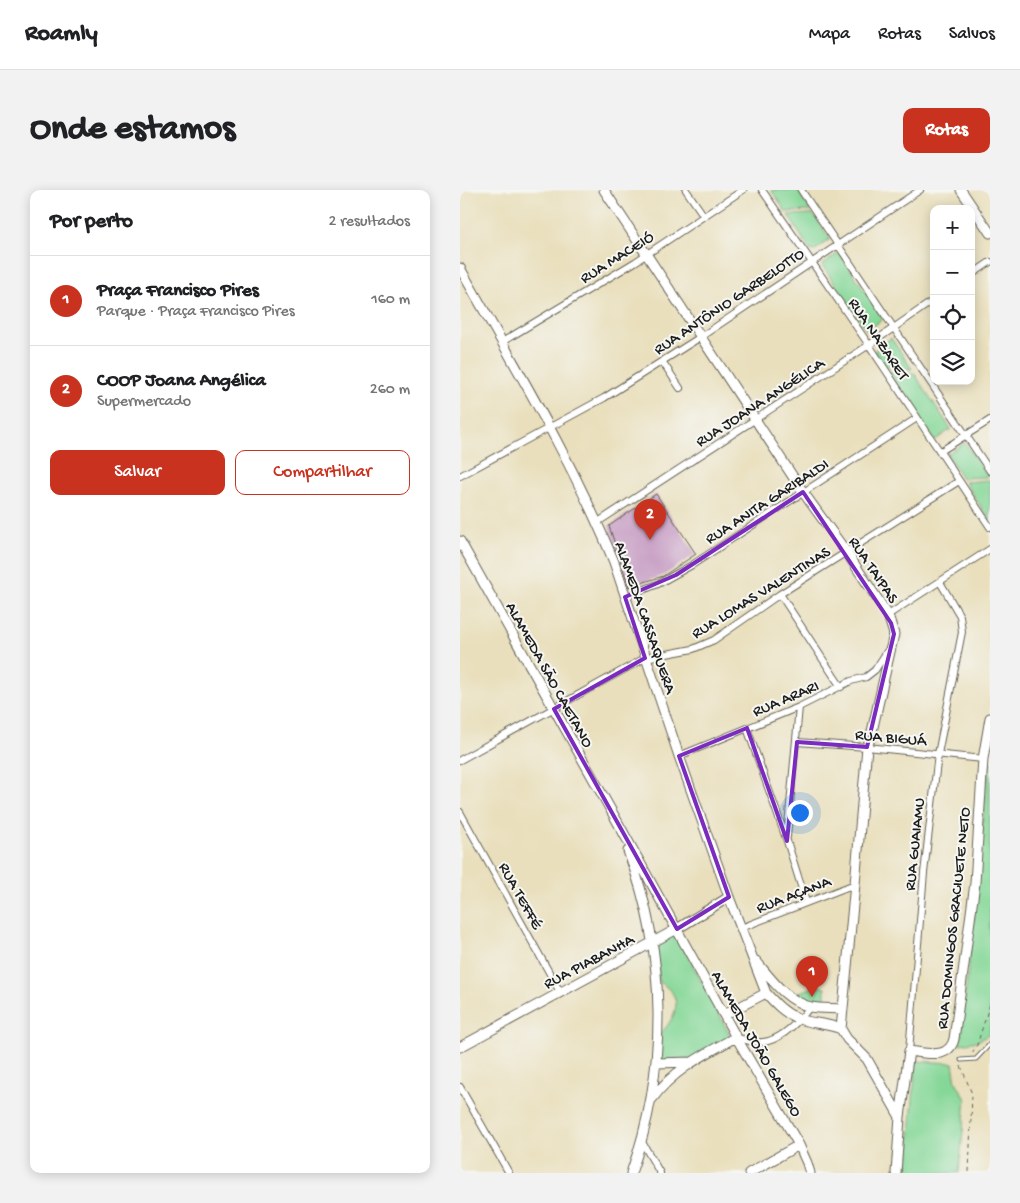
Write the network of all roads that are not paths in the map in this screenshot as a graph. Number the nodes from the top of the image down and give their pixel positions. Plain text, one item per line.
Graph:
1 (604, 190) edge
2 (686, 190) edge
3 (743, 190) edge
4 (762, 190) edge
5 (801, 190) edge
6 (920, 190) edge
7 (961, 190) edge
8 (704, 216) junction
9 (990, 233) edge
10 (837, 244) junction
11 (647, 254) junction
12 (811, 262) junction
13 (990, 262) edge
14 (460, 268) edge
15 (975, 272) edge
16 (930, 303) edge
17 (894, 328) junction
18 (702, 336) junction
19 (502, 342) junction
20 (870, 345) junction
21 (662, 361) junction
22 (680, 388) dead end
23 (917, 418) junction
24 (755, 420) junction
25 (990, 420) edge
26 (549, 429) junction
27 (967, 436) junction
28 (941, 451) junction
29 (990, 470) edge
30 (460, 476) edge
31 (959, 481) junction
32 (803, 492) junction
33 (598, 522) junction
34 (990, 527) edge
35 (460, 541) edge
36 (990, 549) edge
37 (847, 552) junction
38 (940, 582) junction
39 (780, 594) junction
40 (625, 597) junction
41 (888, 615) junction
42 (890, 647) junction
43 (645, 658) junction
44 (841, 687) junction
45 (799, 707) junction
46 (554, 709) junction
47 (990, 718) edge
48 (747, 728) junction
49 (797, 742) junction
50 (867, 747) junction
51 (938, 754) junction
52 (679, 756) junction
53 (983, 759) junction
54 (460, 760) edge
55 (460, 812) edge
56 (617, 821) junction
57 (787, 841) junction
58 (856, 884) junction
59 (729, 897) junction
60 (806, 902) junction
61 (741, 928) junction
62 (677, 929) junction
63 (653, 942) junction
64 (751, 955) junction
65 (560, 992) junction
66 (766, 993) junction
67 (810, 1006) junction
68 (843, 1009) junction
69 (724, 1015) junction
70 (799, 1019) junction
71 (841, 1029) junction
72 (736, 1037) junction
73 (990, 1044) edge
74 (460, 1047) edge
75 (909, 1051) junction
76 (962, 1060) road end
77 (692, 1062) junction
78 (656, 1063) junction
79 (460, 1087) edge
80 (650, 1101) junction
81 (900, 1117) junction
82 (642, 1142) junction
83 (799, 1145) junction
84 (509, 1173) edge
85 (631, 1173) edge
86 (660, 1173) edge
87 (749, 1173) edge
88 (810, 1173) edge
89 (896, 1173) edge

1 - 11 street, RUA TAIPAS
2 - 8 street
3 - 8 street, RUA MACEIÓ
4 - 12 street, RUA NAZARET
5 - 10 street, RUA NAZARET
6 - 10 street, RUA ANTÔNIO GARBELOTTO
7 - 9 street
8 - 11 street, RUA MACEIÓ
10 - 12 street, RUA ANTÔNIO GARBELOTTO
10 - 17 street, RUA NAZARET
11 - 18 street, RUA TAIPAS
11 - 19 street, RUA MACEIÓ
12 - 18 street, RUA ANTÔNIO GARBELOTTO
12 - 20 street, RUA NAZARET
13 - 15 street
14 - 19 street, ALAMEDA CASSAQUERA
16 - 17 street, RUA JOANA ANGÉLICA
17 - 20 street, RUA JOANA ANGÉLICA
17 - 27 street, RUA NAZARET
18 - 21 street, RUA ANTÔNIO GARBELOTTO
18 - 24 street, RUA TAIPAS
19 - 26 street, ALAMEDA CASSAQUERA
20 - 23 street, RUA NAZARET
20 - 24 street, RUA JOANA ANGÉLICA
21 - 22 street
21 - 26 street, RUA ANTÔNIO GARBELOTTO
23 - 28 street, RUA NAZARET
23 - 32 street, RUA ANITA GARIBALDI
24 - 32 street, RUA TAIPAS
24 - 33 street, RUA JOANA ANGÉLICA
25 - 27 street
26 - 30 street, RUA ANTÔNIO GARBELOTTO
26 - 33 street, ALAMEDA CASSAQUERA
27 - 28 street
27 - 29 street, RUA NAZARET
28 - 31 street, RUA NAZARET
31 - 34 street, RUA NAZARET
31 - 37 street, RUA LOMAS VALENTINAS
32 - 37 street, RUA TAIPAS
32 - 40 street, RUA ANITA GARIBALDI
33 - 40 street, ALAMEDA CASSAQUERA
35 - 46 street, ALAMEDA SÃO CAETANO
36 - 38 street
37 - 39 street, RUA LOMAS VALENTINAS
37 - 41 street, RUA TAIPAS
38 - 41 street
38 - 51 street, RUA GUAIAMU
39 - 43 street, RUA LOMAS VALENTINAS
39 - 44 street
40 - 43 street, ALAMEDA CASSAQUERA
41 - 42 street, RUA TAIPAS
42 - 44 street, RUA ARARI
42 - 50 street, RUA TAIPAS
43 - 46 street, RUA LOMAS VALENTINAS
43 - 52 street, ALAMEDA CASSAQUERA
44 - 45 street, RUA ARARI
45 - 48 street, RUA ARARI
45 - 49 street
46 - 54 street, RUA LOMAS VALENTINAS
46 - 56 street, ALAMEDA SÃO CAETANO
47 - 53 street, RUA DOMINGOS GRACIUETE NETO
48 - 52 street, RUA ARARI
48 - 57 street
49 - 50 street, RUA BIGUÁ
49 - 57 street
50 - 51 street, RUA BIGUÁ
50 - 58 street, RUA TAIPAS
51 - 53 street, RUA BIGUÁ
51 - 75 street, RUA GUAIAMU
52 - 59 street, ALAMEDA CASSAQUERA
53 - 75 street, RUA DOMINGOS GRACIUETE NETO
55 - 65 street, RUA TEFFÉ
56 - 62 street, ALAMEDA SÃO CAETANO
56 - 63 street, ALAMEDA SÃO CAETANO
57 - 60 street
58 - 60 street, RUA AÇANA
58 - 68 street, RUA TAIPAS
59 - 61 street, ALAMEDA CASSAQUERA
59 - 62 street, RUA PIABANHA
60 - 61 street, RUA AÇANA
61 - 64 street, ALAMEDA CASSAQUERA
62 - 63 street, RUA PIABANHA
62 - 69 street, ALAMEDA JOÃO GALEGO
63 - 65 street, RUA PIABANHA
63 - 78 street, ALAMEDA SÃO CAETANO
64 - 66 street, ALAMEDA CASSAQUERA
64 - 67 street
65 - 74 street, RUA PIABANHA
66 - 69 street
66 - 70 street
67 - 68 street
67 - 70 street
68 - 71 street, RUA TAIPAS
69 - 72 street, ALAMEDA JOÃO GALEGO
70 - 71 street
70 - 72 street
71 - 81 street
72 - 77 street
72 - 83 street, ALAMEDA JOÃO GALEGO
73 - 76 lane
75 - 81 street, RUA GUAIAMU
77 - 78 street
77 - 80 street
78 - 80 street, ALAMEDA SÃO CAETANO
79 - 84 street
80 - 82 street, ALAMEDA SÃO CAETANO
81 - 89 street, RUA GUAIAMU
82 - 85 street, ALAMEDA SÃO CAETANO
82 - 86 street
83 - 87 street
83 - 88 street, ALAMEDA JOÃO GALEGO

